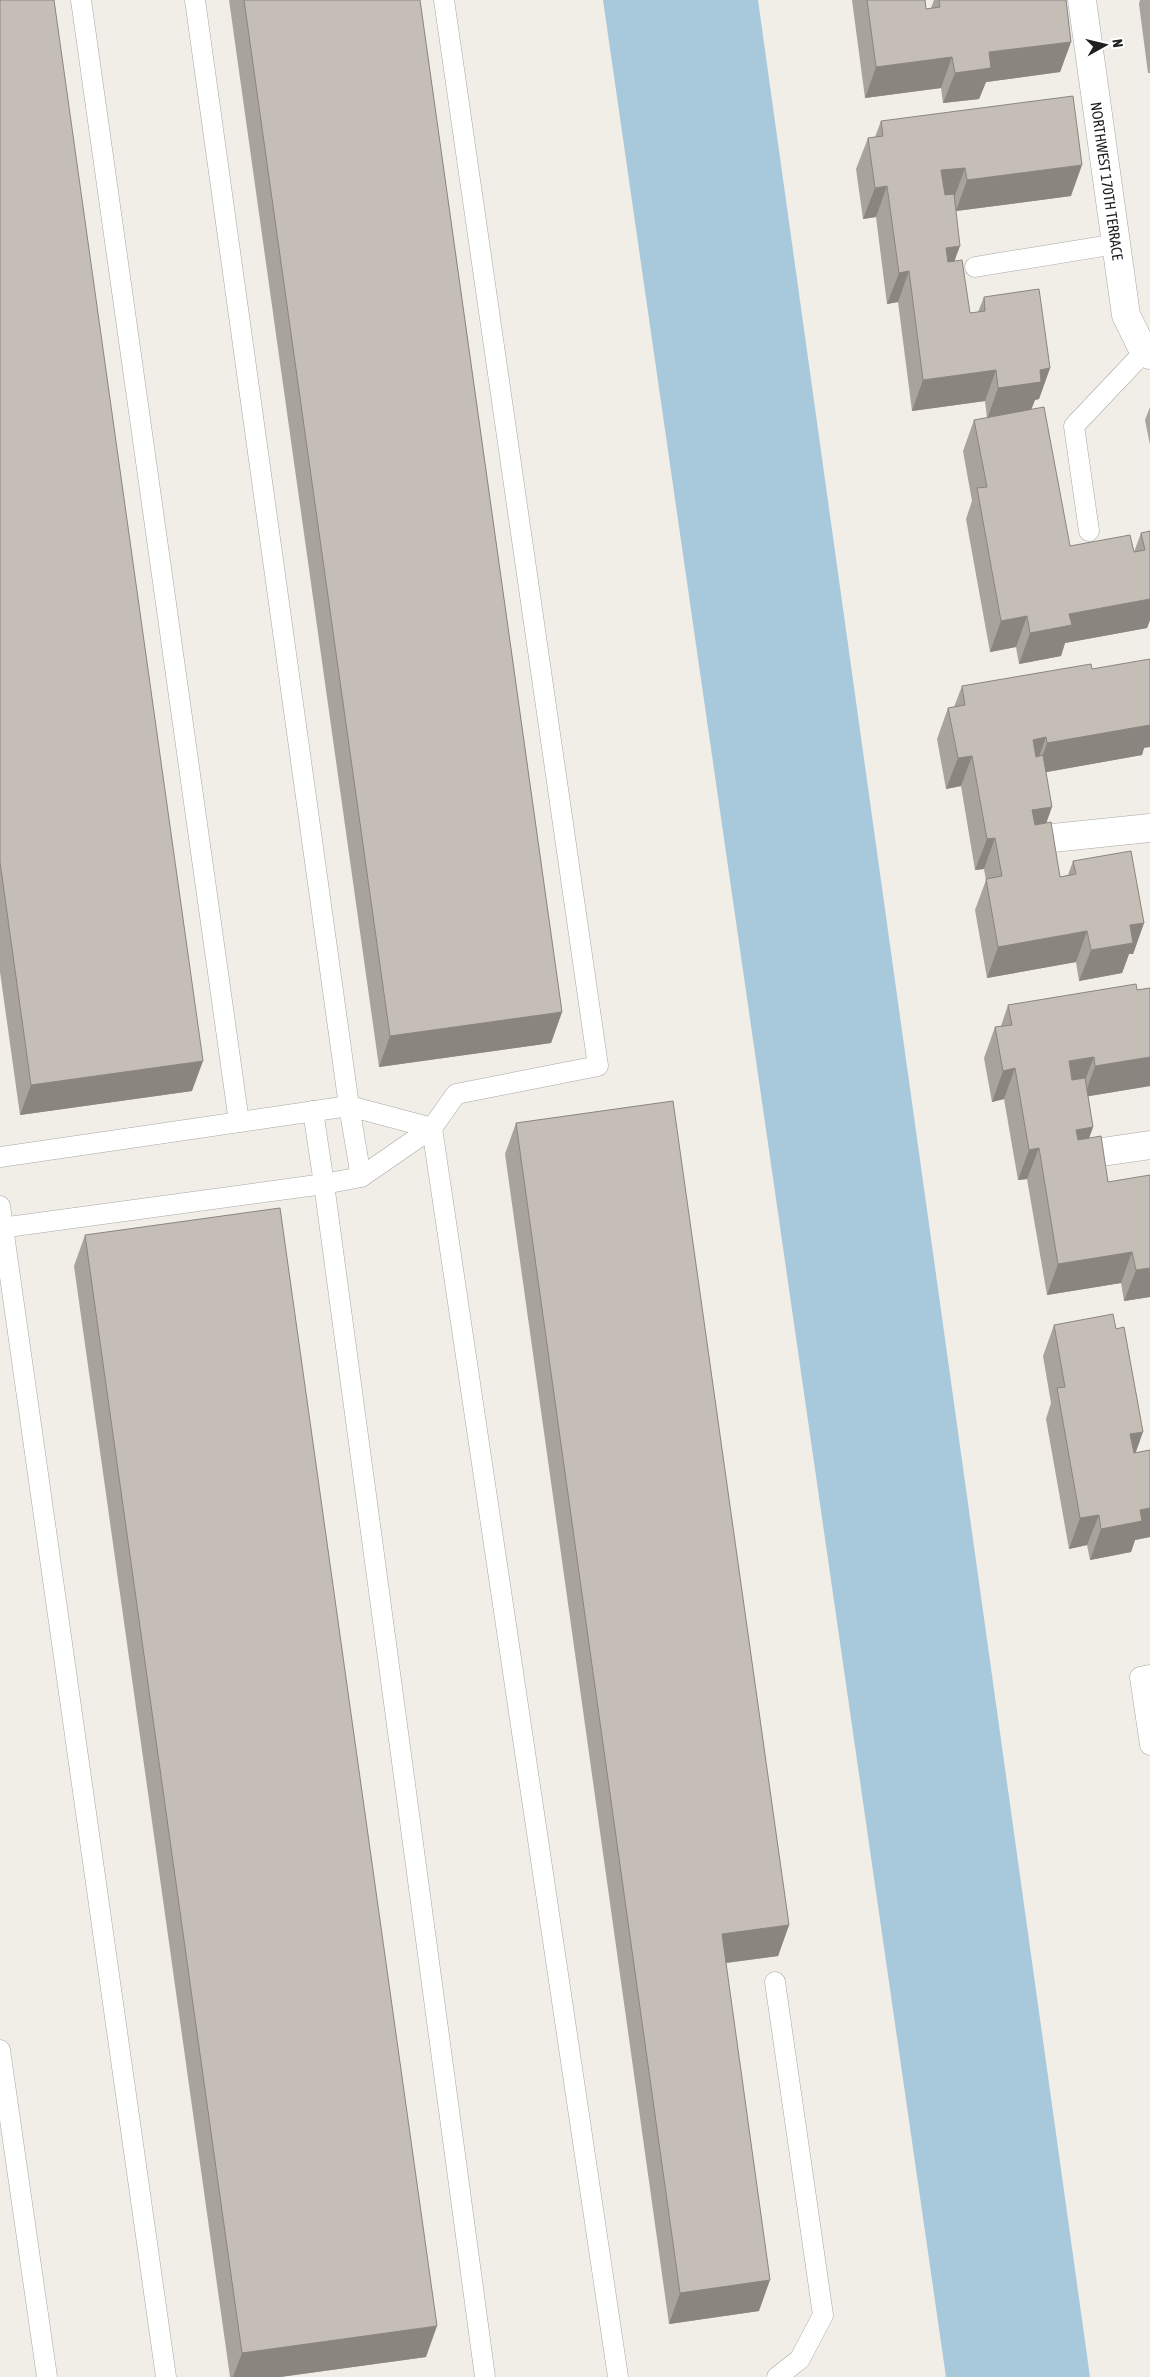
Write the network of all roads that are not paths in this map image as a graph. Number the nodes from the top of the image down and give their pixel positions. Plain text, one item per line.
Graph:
1 (81, 0) edge
2 (195, 0) edge
3 (444, 0) edge
4 (1082, 0) edge
5 (1116, 244) junction
6 (975, 267) dead end
7 (1147, 354) edge
8 (1089, 531) dead end
9 (1150, 828) edge
10 (1053, 838) edge
11 (349, 1106) junction
12 (313, 1111) junction
13 (239, 1122) junction
14 (432, 1128) junction
15 (1150, 1145) edge
16 (1088, 1154) edge
17 (0, 1156) edge
18 (361, 1177) junction
19 (324, 1184) junction
20 (0, 1206) edge
21 (2, 1228) edge
22 (1150, 1675) edge
23 (1150, 1745) edge
24 (775, 1982) dead end
25 (0, 2050) edge
26 (47, 2377) edge
27 (166, 2377) edge
28 (485, 2377) edge
29 (618, 2377) edge
30 (777, 2377) edge

1 - 13 lane
2 - 11 lane
3 - 14 lane
4 - 5 street, NORTHWEST 170TH TERRACE
5 - 6 lane
5 - 7 street, NORTHWEST 170TH TERRACE
7 - 8 lane
9 - 10 street
11 - 12 lane
11 - 14 lane
11 - 18 lane
12 - 13 lane
12 - 19 lane
13 - 17 lane
14 - 18 lane
14 - 29 lane
15 - 16 street
18 - 19 lane
19 - 21 lane
19 - 28 lane
20 - 21 lane
21 - 27 lane
22 - 23 lane
24 - 30 lane
25 - 26 lane

